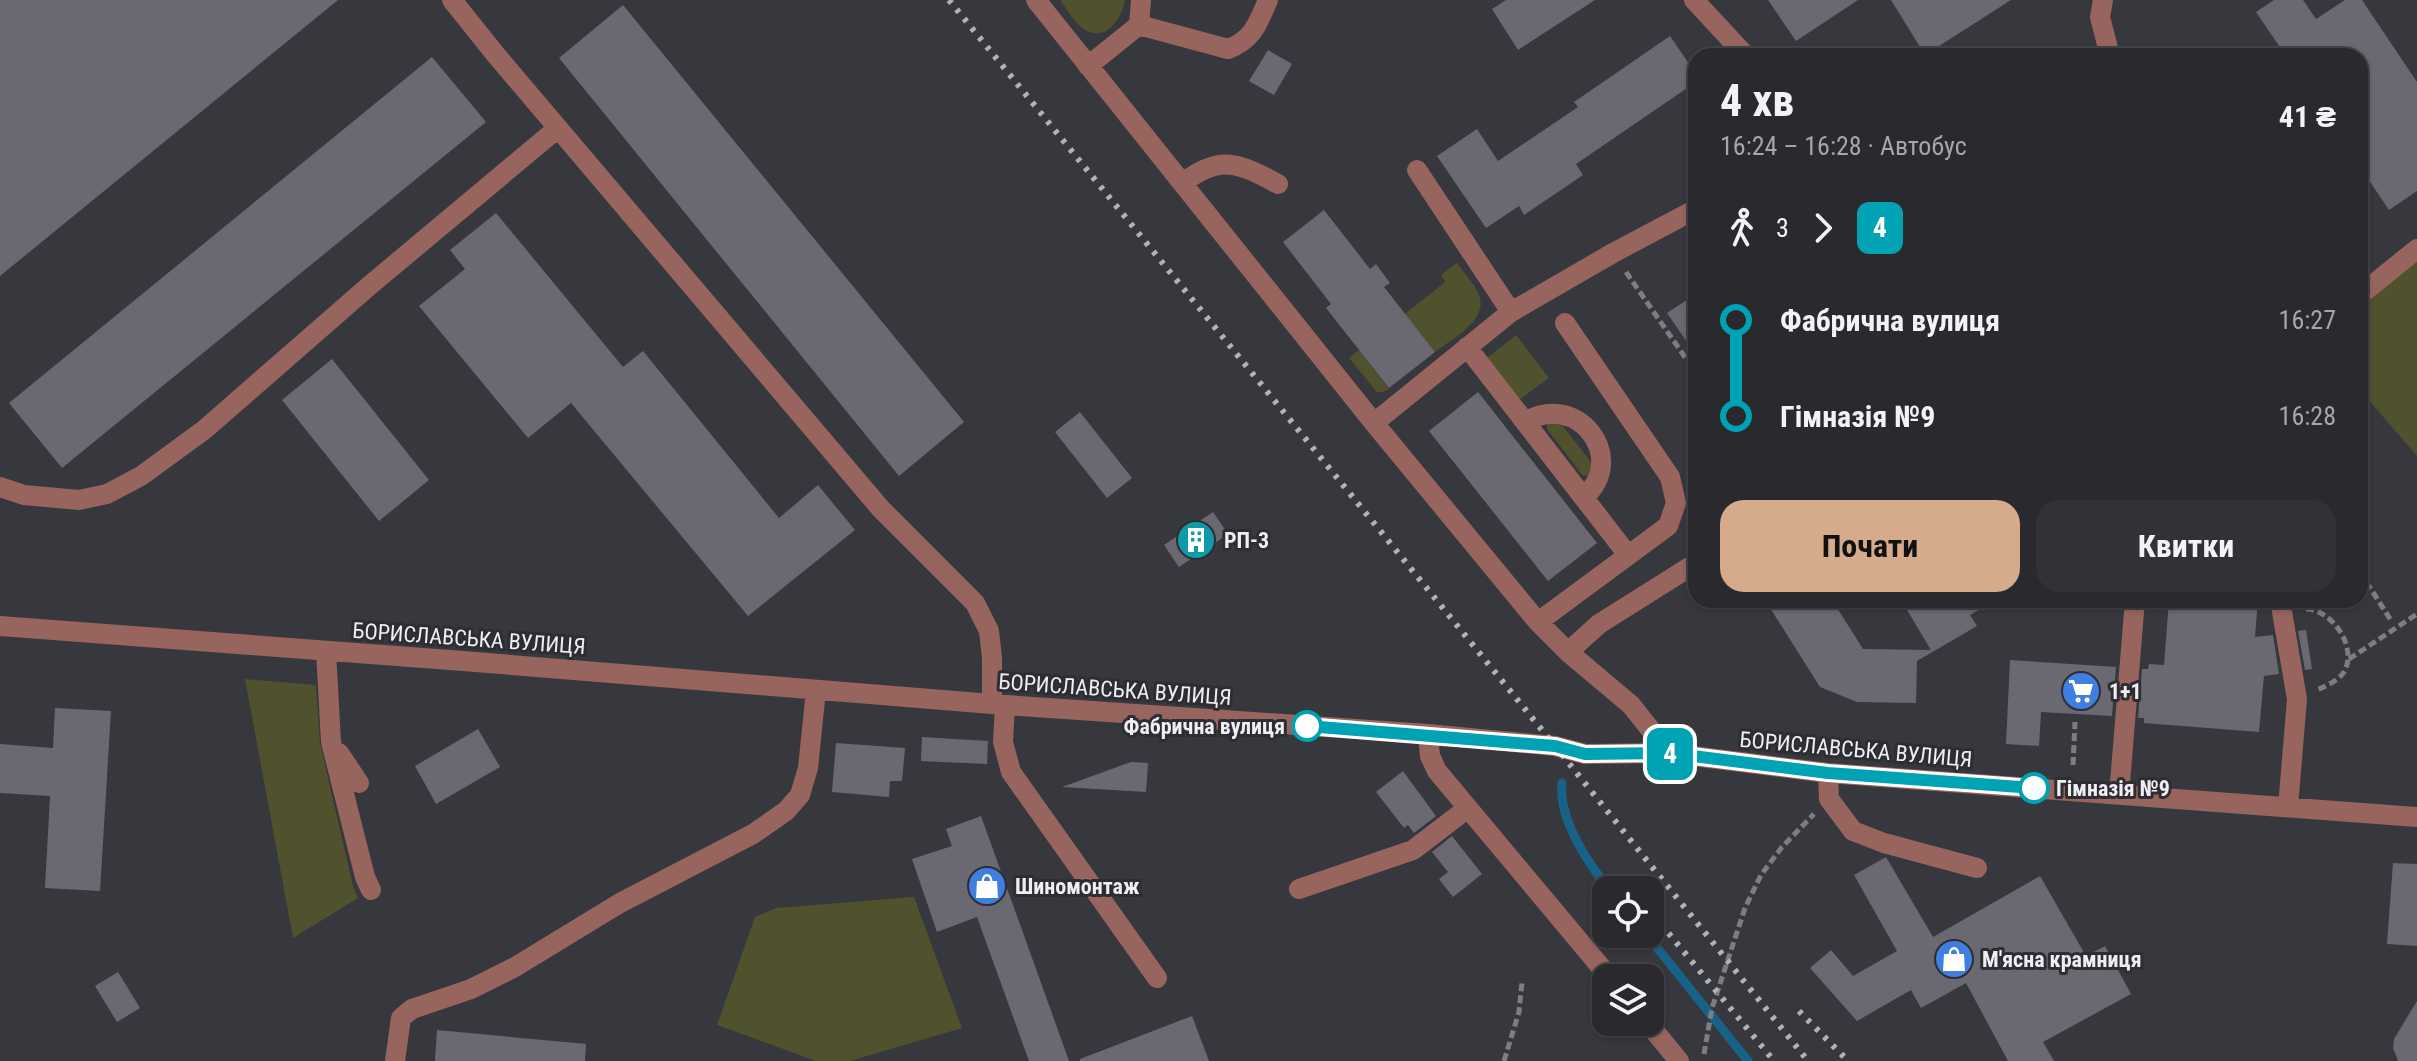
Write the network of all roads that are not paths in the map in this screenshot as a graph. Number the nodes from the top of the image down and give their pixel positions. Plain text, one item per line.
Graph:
1 (452, 0) edge
2 (1036, 0) edge
3 (1141, 0) edge
4 (1268, 0) edge
5 (1694, 0) edge
6 (2103, 0) edge
7 (1139, 25) junction
8 (1739, 48) edge
9 (2108, 48) edge
10 (1088, 66) junction
11 (558, 128) junction
12 (1417, 170) dead end
13 (1183, 183) junction
14 (1278, 184) dead end
15 (1688, 213) edge
16 (2417, 249) edge
17 (2368, 289) edge
18 (1511, 312) junction
19 (1565, 323) dead end
20 (1467, 347) junction
21 (1525, 422) junction
22 (1374, 423) junction
23 (0, 487) edge
24 (1584, 497) junction
25 (1628, 555) junction
26 (1688, 568) edge
27 (2134, 608) edge
28 (2281, 608) edge
29 (1538, 622) junction
30 (0, 626) edge
31 (326, 651) junction
32 (1568, 652) junction
33 (816, 690) junction
34 (998, 705) junction
35 (1428, 734) junction
36 (331, 742) junction
37 (1669, 753) junction
38 (1828, 773) junction
39 (359, 783) dead end
40 (2119, 795) junction
41 (2288, 807) junction
42 (1468, 808) junction
43 (2417, 817) edge
44 (1977, 868) dead end
45 (1299, 889) dead end
46 (371, 890) dead end
47 (1598, 964) edge
48 (1157, 978) dead end
49 (1658, 1036) edge
50 (395, 1061) edge
51 (1679, 1061) edge

1 - 11 street
2 - 10 street
3 - 7 street
4 - 7 street
5 - 8 street
6 - 9 street
7 - 10 street
10 - 13 street
11 - 23 street
11 - 34 street
12 - 18 street
13 - 14 street
13 - 22 street
15 - 18 street
16 - 17 street
18 - 20 street
19 - 25 street
20 - 21 street
20 - 22 street
21 - 24 street
21 - 24 street
22 - 29 street
24 - 25 street
25 - 29 street
26 - 32 street
27 - 40 street
28 - 41 street
29 - 32 street
30 - 31 street, БОРИСЛАВСЬКА ВУЛИЦЯ
31 - 33 street, БОРИСЛАВСЬКА ВУЛИЦЯ
31 - 36 street
32 - 37 street
33 - 34 street, БОРИСЛАВСЬКА ВУЛИЦЯ
33 - 50 street
34 - 35 street, БОРИСЛАВСЬКА ВУЛИЦЯ
34 - 48 street
35 - 37 street, БОРИСЛАВСЬКА ВУЛИЦЯ
35 - 42 street
36 - 39 street
36 - 46 street
37 - 38 street, БОРИСЛАВСЬКА ВУЛИЦЯ
38 - 40 street, БОРИСЛАВСЬКА ВУЛИЦЯ
38 - 44 street
40 - 41 street, БОРИСЛАВСЬКА ВУЛИЦЯ
41 - 43 street, БОРИСЛАВСЬКА ВУЛИЦЯ
42 - 45 street
42 - 47 street
49 - 51 street

